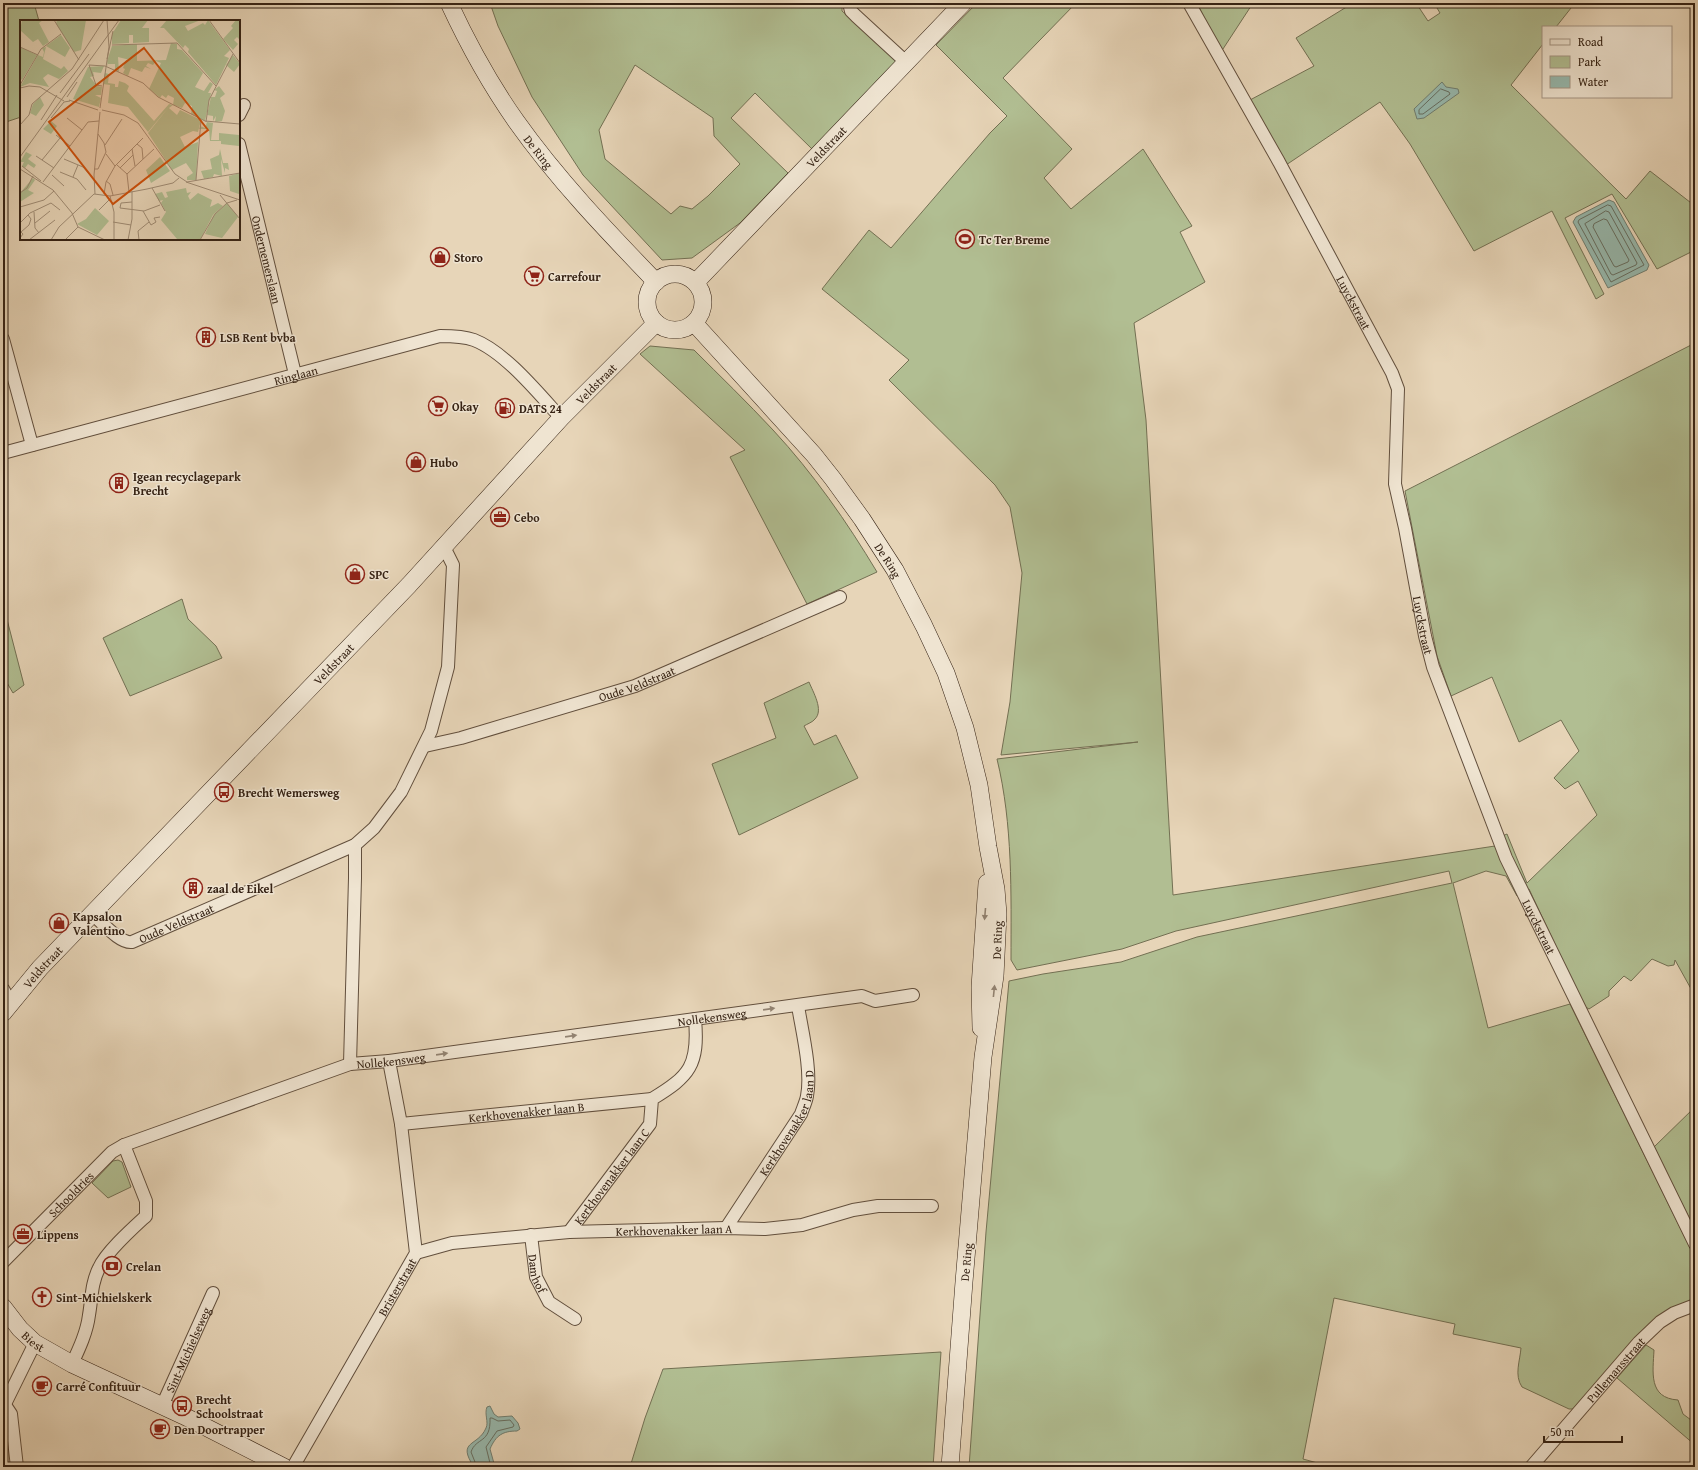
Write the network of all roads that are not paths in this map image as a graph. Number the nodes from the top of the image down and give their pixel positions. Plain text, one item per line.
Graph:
1 (448, 3) edge
2 (849, 3) edge
3 (963, 3) edge
4 (1189, 3) edge
5 (906, 62) junction
6 (240, 148) edge
7 (656, 282) junction
8 (696, 282) junction
9 (656, 323) junction
10 (695, 324) junction
11 (3, 339) edge
12 (295, 374) junction
13 (561, 418) junction
14 (32, 445) junction
15 (3, 453) edge
16 (444, 547) junction
17 (840, 597) dead end
18 (425, 746) junction
19 (355, 845) junction
20 (92, 914) junction
21 (913, 995) dead end
22 (6, 1002) edge
23 (798, 1006) junction
24 (695, 1019) junction
25 (389, 1061) junction
26 (350, 1064) junction
27 (652, 1099) junction
28 (401, 1124) junction
29 (124, 1145) junction
30 (932, 1206) dead end
31 (726, 1228) junction
32 (569, 1232) junction
33 (531, 1235) junction
34 (1695, 1244) edge
35 (416, 1253) junction
36 (3, 1262) edge
37 (213, 1293) dead end
38 (1695, 1305) edge
39 (3, 1307) edge
40 (575, 1319) dead end
41 (35, 1343) junction
42 (72, 1364) junction
43 (8, 1387) edge
44 (162, 1406) junction
45 (4, 1407) edge
46 (17, 1467) edge
47 (284, 1467) edge
48 (293, 1467) edge
49 (950, 1467) edge
50 (1531, 1467) edge

1 - 7 main road, De Ring
2 - 5 street
3 - 5 main road, Veldstraat
4 - 34 street, Luyckstraat
5 - 8 main road, Veldstraat
6 - 12 street, Ondernemerslaan
7 - 8 main road
7 - 9 main road
8 - 10 main road
9 - 10 main road
9 - 13 main road, Veldstraat
10 - 49 main road, De Ring
11 - 14 street
12 - 13 street, Ringlaan
12 - 14 street, Ringlaan
13 - 16 main road, Veldstraat
14 - 15 street, Ringlaan
16 - 18 street, Oude Veldstraat
16 - 20 main road, Veldstraat
17 - 18 street, Oude Veldstraat
18 - 19 street, Oude Veldstraat
19 - 20 street, Oude Veldstraat
19 - 26 street
20 - 22 main road, Veldstraat
21 - 23 street, Nollekensweg
24 -> 23 street, Nollekensweg
23 - 31 street, Kerkhovenakker laan D
25 -> 24 street, Nollekensweg
24 - 27 street
25 - 26 street, Nollekensweg
25 - 28 street, Bristerstraat
26 - 29 street, Nollekensweg
27 - 28 street, Kerkhovenakker laan B
27 - 32 street, Kerkhovenakker laan C
28 - 35 street, Bristerstraat
29 - 36 street, Schooldries
29 - 42 street
30 - 31 street, Kerkhovenakker laan A
31 - 32 street, Kerkhovenakker laan A
32 - 33 street, Kerkhovenakker laan A
33 - 35 street, Kerkhovenakker laan A
33 - 40 street, Damhof
35 - 48 street, Bristerstraat
37 - 44 street, Sint-Michielseweg
38 - 50 street, Pullemansstraat
39 - 41 main road, Biest
41 - 42 main road, Biest
41 - 43 street
42 - 44 main road, Biest
43 - 45 street
44 - 47 main road, Biest
45 - 46 street

